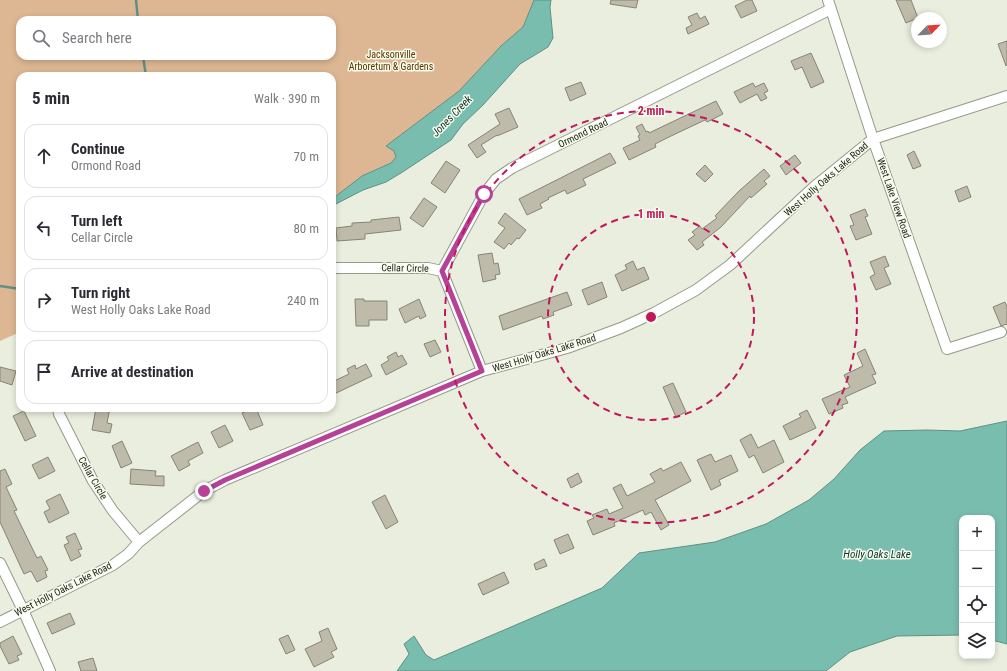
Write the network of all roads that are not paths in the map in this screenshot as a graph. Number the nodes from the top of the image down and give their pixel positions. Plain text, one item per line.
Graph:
1 (830, 5) edge
2 (1007, 96) edge
3 (873, 139) junction
4 (336, 268) edge
5 (442, 271) junction
6 (1001, 332) dead end
7 (482, 371) junction
8 (59, 412) edge
9 (139, 542) junction
10 (0, 563) edge
11 (23, 610) junction
12 (0, 622) edge
13 (50, 671) edge

1 - 3 street, West Lake View Road
1 - 5 street, Ormond Road
2 - 3 street, West Holly Oaks Lake Road
3 - 6 street, West Lake View Road
3 - 7 street, West Holly Oaks Lake Road
4 - 5 street, Cellar Circle
5 - 7 street, Cellar Circle
7 - 9 street, West Holly Oaks Lake Road
8 - 9 street, Cellar Circle
9 - 11 street, West Holly Oaks Lake Road
10 - 11 street
11 - 12 street, West Holly Oaks Lake Road
11 - 13 street

